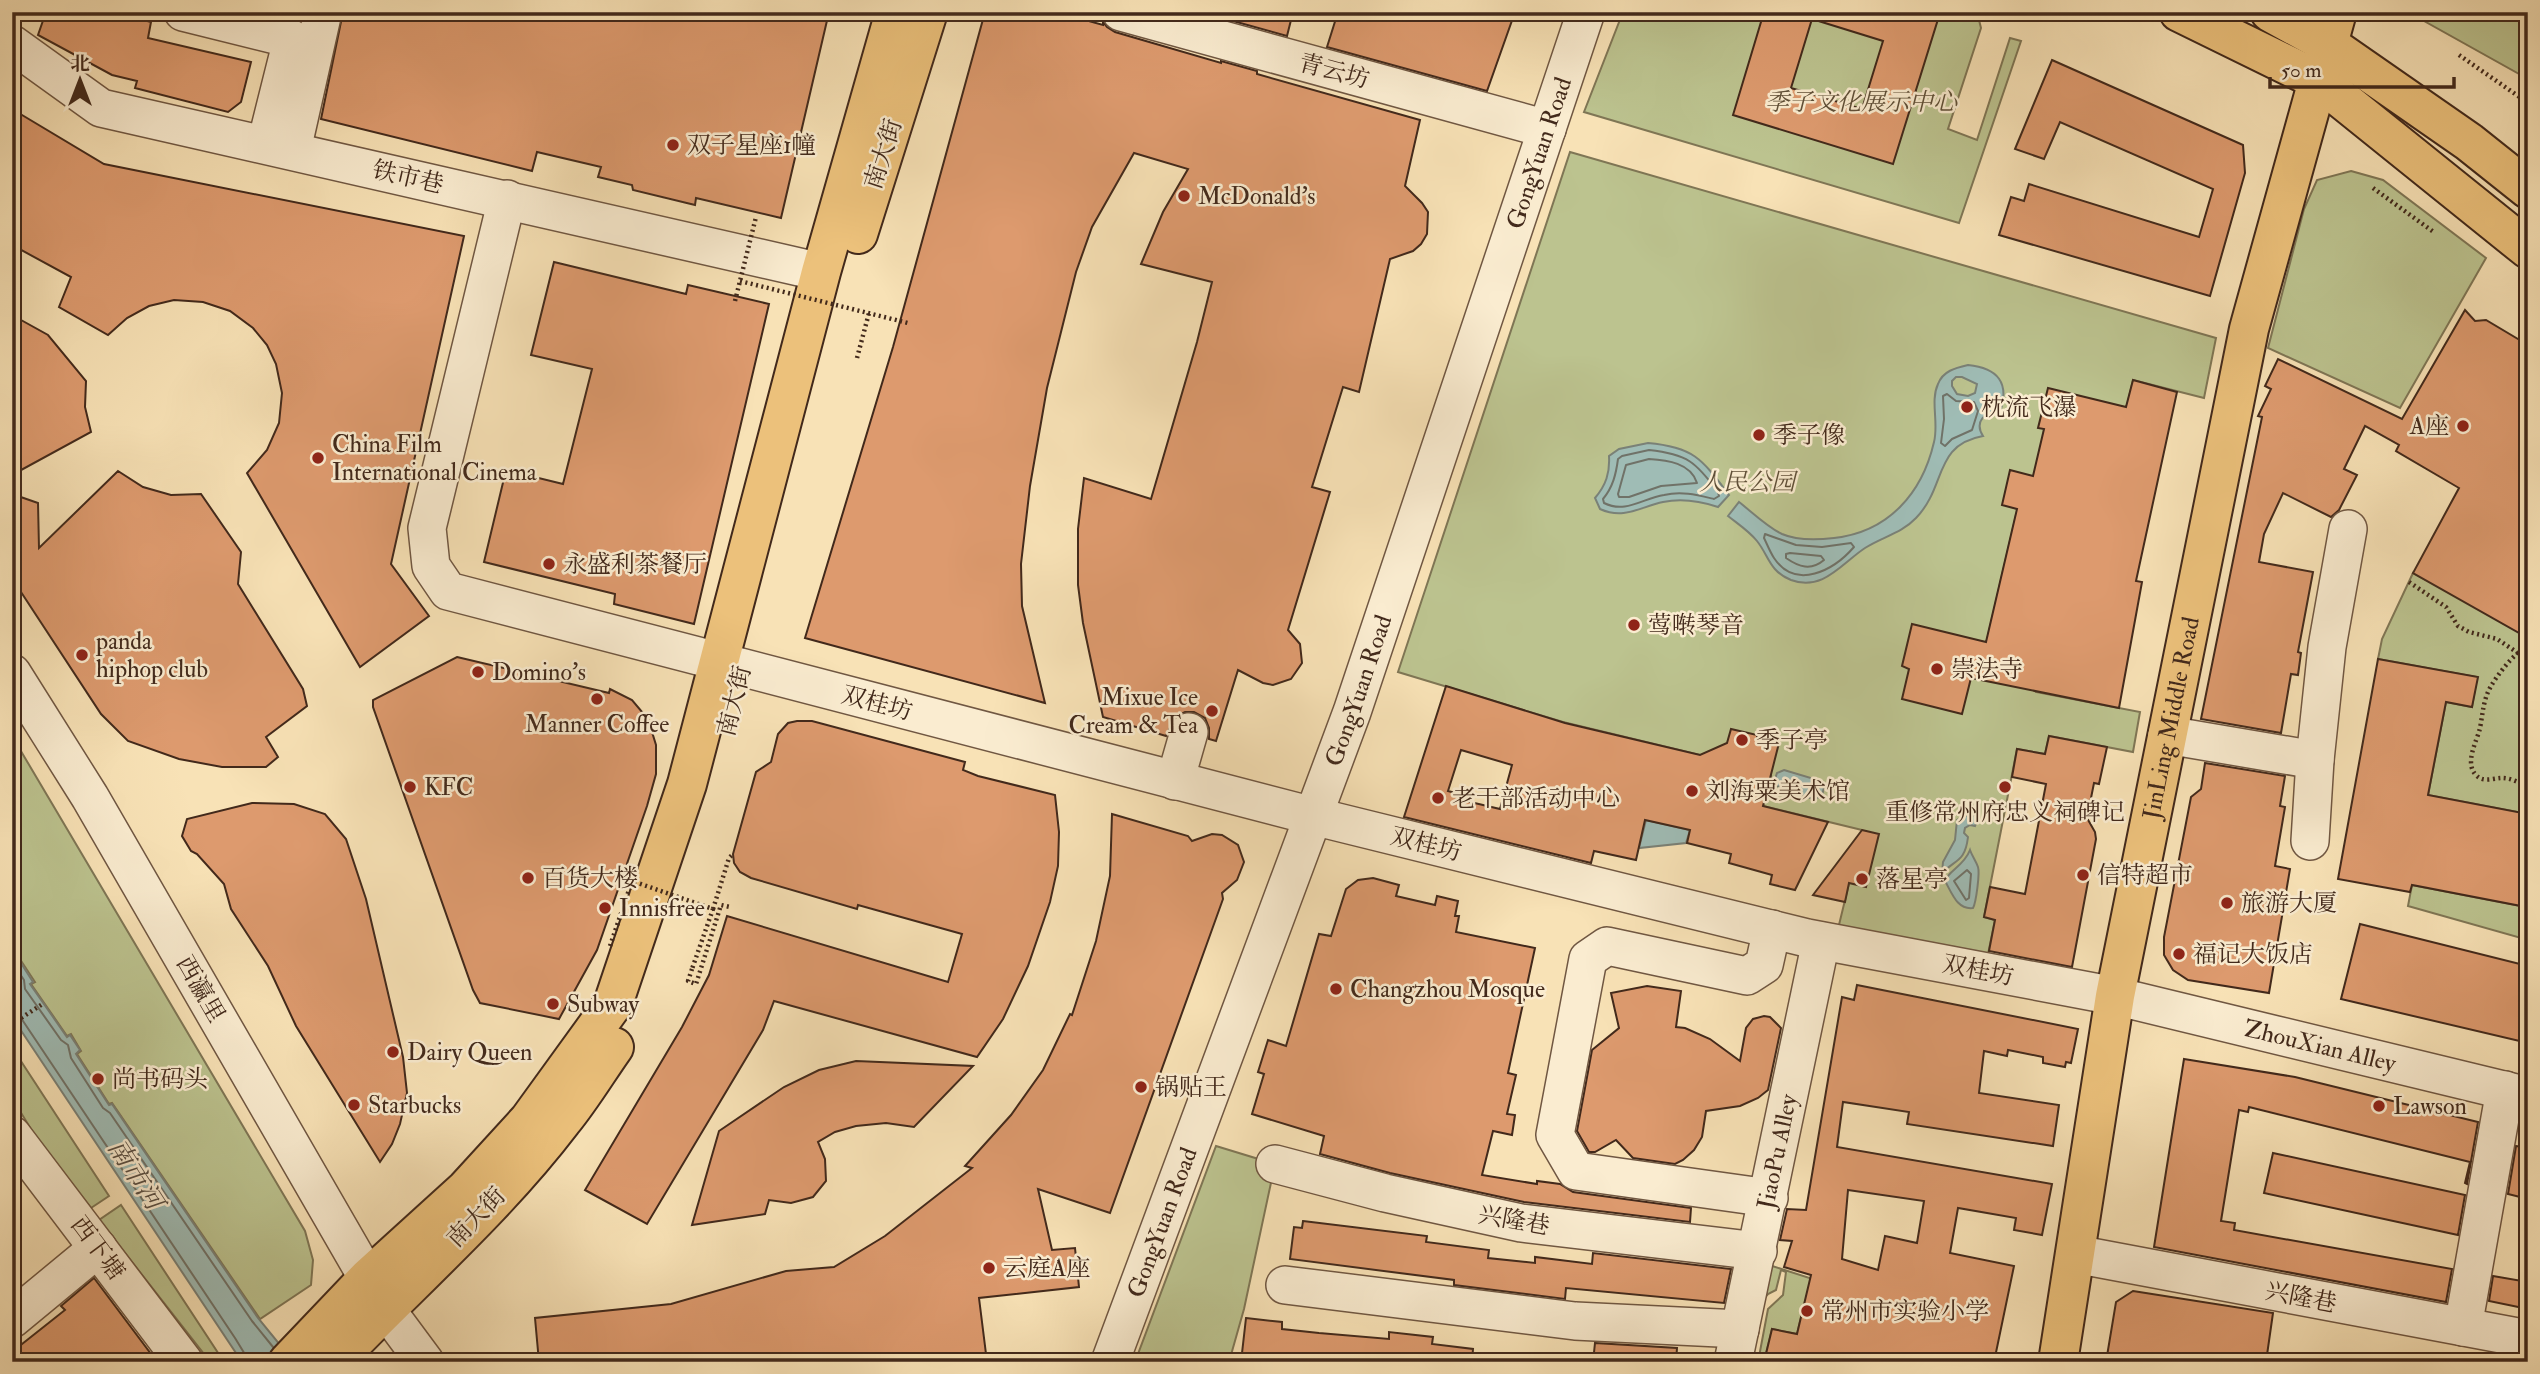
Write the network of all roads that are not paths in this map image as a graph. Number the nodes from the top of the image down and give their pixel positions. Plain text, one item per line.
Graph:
1 (183, 12) edge
2 (323, 12) edge
3 (895, 12) edge
4 (928, 12) edge
5 (1121, 12) edge
6 (1586, 12) edge
7 (2179, 12) edge
8 (2270, 12) edge
9 (295, 25) edge
10 (2332, 28) edge
11 (12, 44) edge
12 (2318, 79) junction
13 (1547, 129) junction
14 (279, 147) junction
15 (2528, 189) edge
16 (507, 199) junction
17 (2528, 249) edge
18 (821, 272) junction
19 (2348, 529) dead end
20 (731, 665) junction
21 (12, 673) edge
22 (1189, 732) dead end
23 (2167, 735) junction
24 (2315, 760) junction
25 (1175, 780) junction
26 (1313, 816) junction
27 (2310, 841) dead end
28 (1772, 929) junction
29 (1821, 941) junction
30 (2115, 996) junction
31 (2516, 1093) edge
32 (12, 1135) edge
33 (1275, 1164) dead end
34 (1769, 1198) junction
35 (98, 1248) junction
36 (1758, 1251) junction
37 (2074, 1254) junction
38 (1286, 1285) dead end
39 (377, 1293) junction
40 (12, 1319) edge
41 (2463, 1327) junction
42 (2528, 1339) edge
43 (1737, 1345) edge
44 (307, 1359) edge
45 (184, 1362) edge
46 (425, 1362) edge
47 (1110, 1362) edge
48 (2058, 1362) edge

1 - 9 street
2 - 14 street
3 - 18 main road, 南大街
4 - 20 main road, 南大街
5 - 13 street, 青云坊
6 - 13 street, GongYuan Road
7 - 12 main road
8 - 10 main road
9 - 14 street
10 - 12 main road, JinLing Middle Road
10 - 15 main road
11 - 14 street, 铁市巷
12 - 17 main road
12 - 23 main road, JinLing Middle Road
13 - 26 street, GongYuan Road
14 - 16 street, 铁市巷
16 - 18 street, 铁市巷
16 - 20 street, 双桂坊
18 - 20 main road, 南大街
19 - 24 street
20 - 25 street, 双桂坊
20 - 39 main road, 南大街
21 - 39 street, 西瀛里
22 - 25 street
23 - 24 street
23 - 30 main road, JinLing Middle Road
24 - 27 street
25 - 26 street, 双桂坊
26 - 28 street, 双桂坊
26 - 47 street, GongYuan Road
28 - 29 street, 双桂坊
28 - 34 street
29 - 30 street, 双桂坊
29 - 34 street, JiaoPu Alley
30 - 31 street, ZhouXian Alley
30 - 37 main road, JinLing Middle Road
31 - 41 street
32 - 35 street, 西下塘
33 - 36 street, 兴隆巷
34 - 36 street, JiaoPu Alley
35 - 40 street
35 - 45 street, 西下塘
36 - 43 street, JiaoPu Alley
37 - 41 street, 兴隆巷
37 - 48 main road, JinLing Middle Road
38 - 43 street
39 - 44 main road, 南大街
39 - 46 street, 西瀛里
41 - 42 street, 兴隆巷

